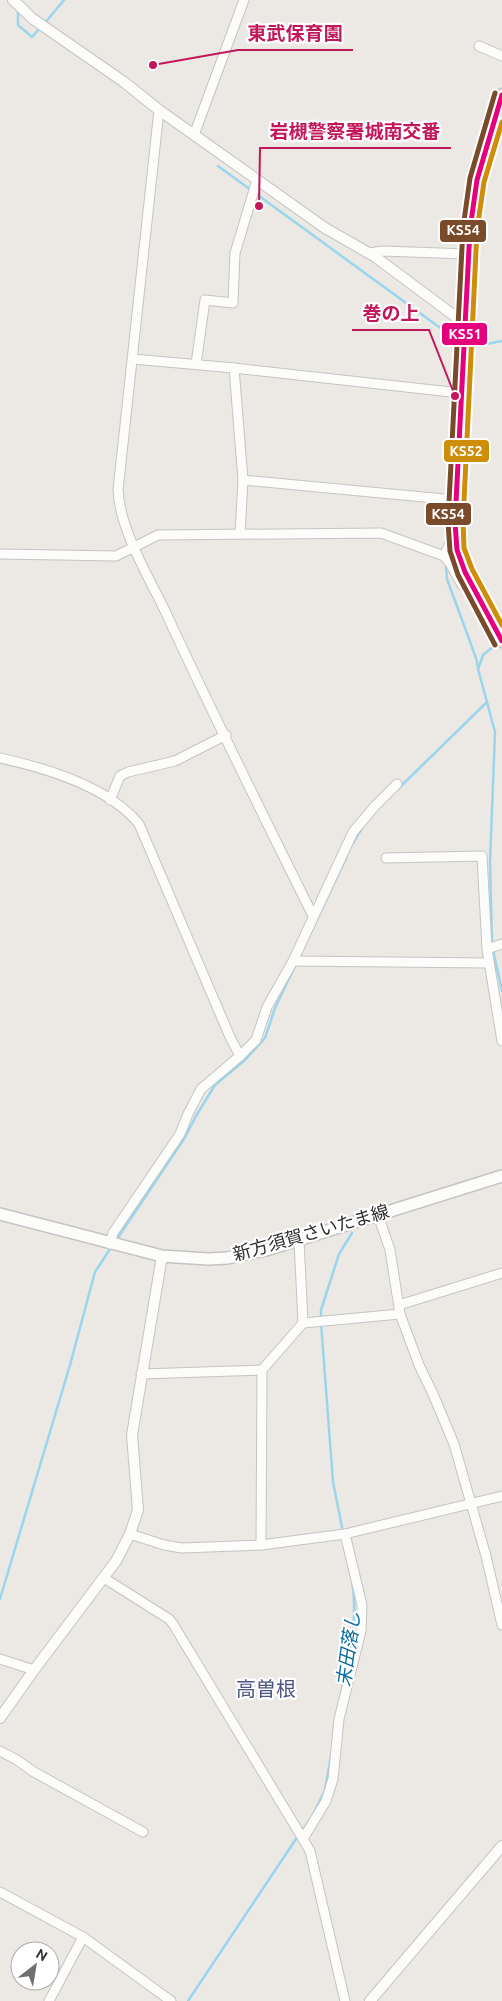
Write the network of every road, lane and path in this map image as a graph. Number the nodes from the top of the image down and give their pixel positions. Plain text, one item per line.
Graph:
1 (13, 0) edge
2 (244, 0) edge
3 (479, 46) dead end
4 (502, 56) edge
5 (502, 95) edge
6 (159, 110) junction
7 (194, 135) junction
8 (257, 180) junction
9 (368, 253) junction
10 (468, 254) junction
11 (464, 323) junction
12 (133, 359) junction
13 (196, 364) junction
14 (234, 368) junction
15 (460, 393) junction
16 (243, 480) junction
17 (455, 500) junction
18 (240, 534) junction
19 (456, 538) junction
20 (135, 547) junction
21 (0, 554) edge
22 (444, 556) junction
23 (472, 587) junction
24 (502, 641) edge
25 (226, 735) junction
26 (0, 758) edge
27 (397, 784) dead end
28 (110, 800) junction
29 (386, 858) dead end
30 (313, 916) junction
31 (502, 944) edge
32 (487, 949) junction
33 (293, 961) junction
34 (489, 963) junction
35 (502, 1041) edge
36 (240, 1056) junction
37 (502, 1176) edge
38 (0, 1214) edge
39 (378, 1215) junction
40 (299, 1240) junction
41 (110, 1244) junction
42 (162, 1256) junction
43 (502, 1273) edge
44 (400, 1310) junction
45 (303, 1323) junction
46 (262, 1370) junction
47 (141, 1374) junction
48 (502, 1496) edge
49 (471, 1502) junction
50 (130, 1534) junction
51 (345, 1534) junction
52 (261, 1545) junction
53 (104, 1578) junction
54 (502, 1625) edge
55 (0, 1659) edge
56 (34, 1670) junction
57 (0, 1718) edge
58 (0, 1751) edge
59 (143, 1832) dead end
60 (303, 1839) junction
61 (502, 1846) edge
62 (0, 1892) edge
63 (84, 1937) junction
64 (50, 2001) edge
65 (171, 2001) edge
66 (345, 2001) edge
67 (370, 2001) edge

1 - 6 street
2 - 7 street
3 - 4 street
5 - 10 main road
6 - 7 street
6 - 12 street
7 - 8 street
8 - 9 street
8 - 13 street
9 - 10 street
9 - 11 street
10 - 11 main road
11 - 15 main road
12 - 13 street
12 - 20 street
13 - 14 street
14 - 15 street
14 - 16 street
15 - 17 main road
16 - 17 street
16 - 18 street
17 - 19 main road
18 - 20 street
18 - 22 street
19 - 22 street
19 - 23 main road
20 - 21 street
20 - 25 street
22 - 23 street
23 - 24 main road
25 - 28 street
25 - 30 street
26 - 28 street
27 - 30 street
28 - 36 street
29 - 32 street
30 - 33 street
31 - 32 street
32 - 34 street
33 - 34 street
33 - 36 street
34 - 35 street
36 - 41 street
37 - 39 main road, 新方須賀さいたま線
38 - 41 main road, 新方須賀さいたま線
39 - 40 main road, 新方須賀さいたま線
39 - 44 street
40 - 42 main road, 新方須賀さいたま線
40 - 45 street
41 - 42 main road, 新方須賀さいたま線
42 - 47 street
43 - 44 street
44 - 45 street
44 - 49 street
45 - 46 street
46 - 47 street
46 - 52 street
47 - 50 street
48 - 49 street
49 - 51 street
49 - 54 street
50 - 52 street
50 - 53 street
51 - 52 street
51 - 60 street
53 - 56 street
53 - 60 street
55 - 56 street
56 - 57 street
58 - 59 street
60 - 66 street
61 - 67 street
62 - 63 street
63 - 64 street
63 - 65 street

